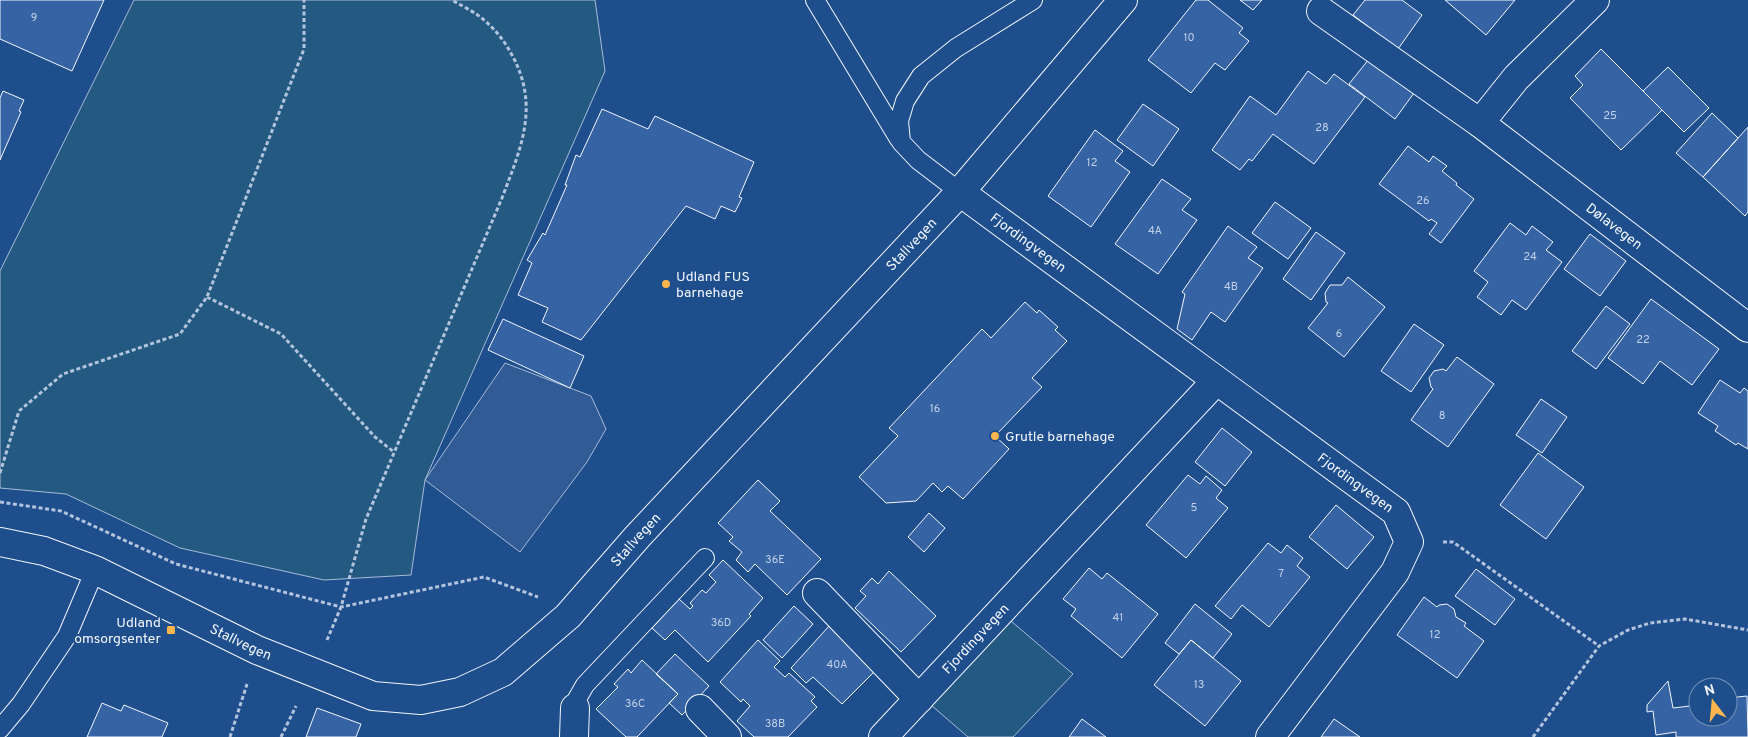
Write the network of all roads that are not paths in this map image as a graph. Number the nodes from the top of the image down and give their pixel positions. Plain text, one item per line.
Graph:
1 (815, 0) edge
2 (1033, 0) edge
3 (1123, 0) edge
4 (1595, 0) edge
5 (1321, 11) dead end
6 (1480, 123) junction
7 (901, 142) junction
8 (960, 192) junction
9 (1748, 328) edge
10 (1216, 381) junction
11 (0, 542) edge
12 (705, 558) dead end
13 (95, 570) junction
14 (817, 593) dead end
15 (919, 699) junction
16 (575, 708) joint
17 (700, 709) dead end
18 (0, 729) edge
19 (574, 737) edge
20 (727, 737) edge
21 (883, 737) edge
22 (1270, 737) edge

1 - 7 lane
2 - 7 lane
3 - 8 street, Stallvegen
4 - 6 street
5 - 6 street, Dølavegen
6 - 9 street, Dølavegen
7 - 8 lane
8 - 10 street, Fjordingvegen
8 - 13 street, Stallvegen
10 - 15 street, Fjordingvegen
10 - 22 street, Fjordingvegen
11 - 13 street, Stallvegen
12 - 16 lane
13 - 18 lane
14 - 15 street
15 - 21 street, Fjordingvegen
16 - 19 street
17 - 20 street

